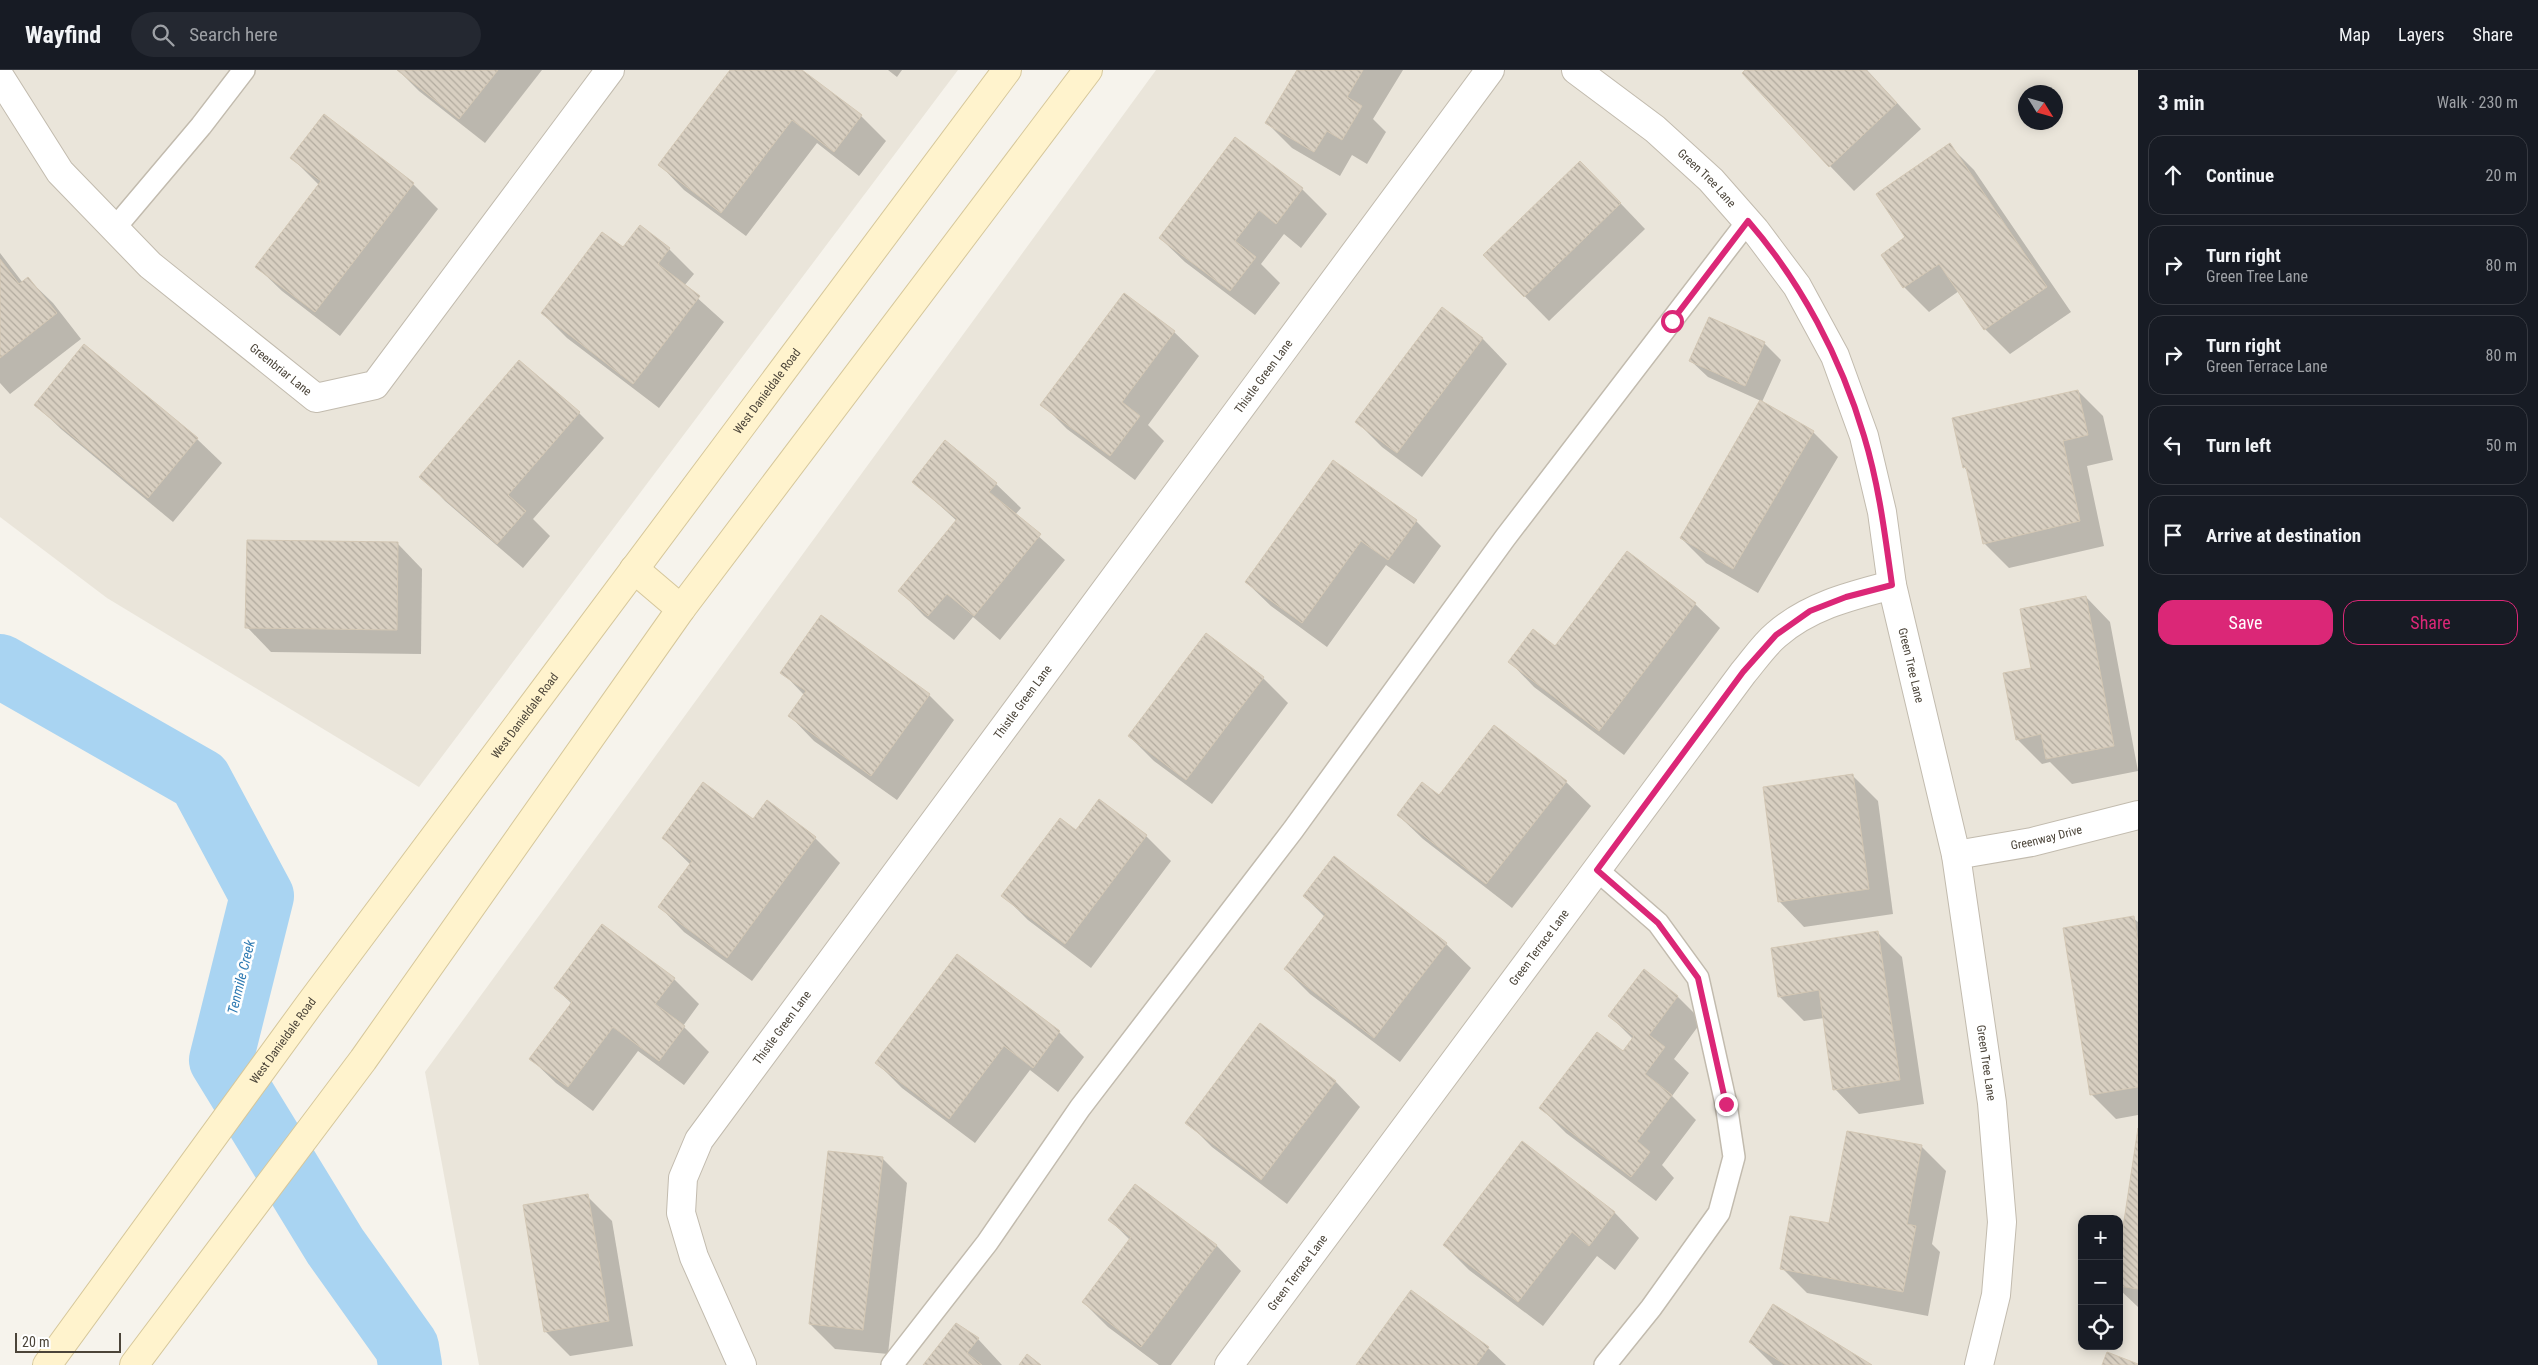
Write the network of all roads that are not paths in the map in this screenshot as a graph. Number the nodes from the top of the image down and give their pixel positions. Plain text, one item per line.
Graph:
1 (244, 70) edge
2 (610, 70) edge
3 (1007, 70) edge
4 (1088, 70) edge
5 (1490, 70) edge
6 (1576, 70) edge
7 (0, 77) edge
8 (1748, 221) junction
9 (114, 229) junction
10 (634, 569) junction
11 (1892, 585) junction
12 (681, 609) junction
13 (2138, 815) edge
14 (1956, 855) junction
15 (1597, 870) junction
16 (47, 1365) edge
17 (134, 1365) edge
18 (742, 1365) edge
19 (892, 1365) edge
20 (1229, 1365) edge
21 (1606, 1365) edge
22 (1979, 1365) edge

1 - 9 lane
2 - 9 street, Greenbriar Lane
3 - 10 main road, West Danieldale Road
4 - 12 main road
5 - 18 street, Thistle Green Lane
6 - 8 street, Green Tree Lane
7 - 9 street, Greenbriar Lane
8 - 11 street, Green Tree Lane
8 - 19 lane
10 - 12 main road
10 - 16 main road, West Danieldale Road
11 - 14 street, Green Tree Lane
11 - 15 street, Green Terrace Lane
12 - 17 main road
13 - 14 street, Greenway Drive
14 - 22 street, Green Tree Lane
15 - 20 street, Green Terrace Lane
15 - 21 lane

